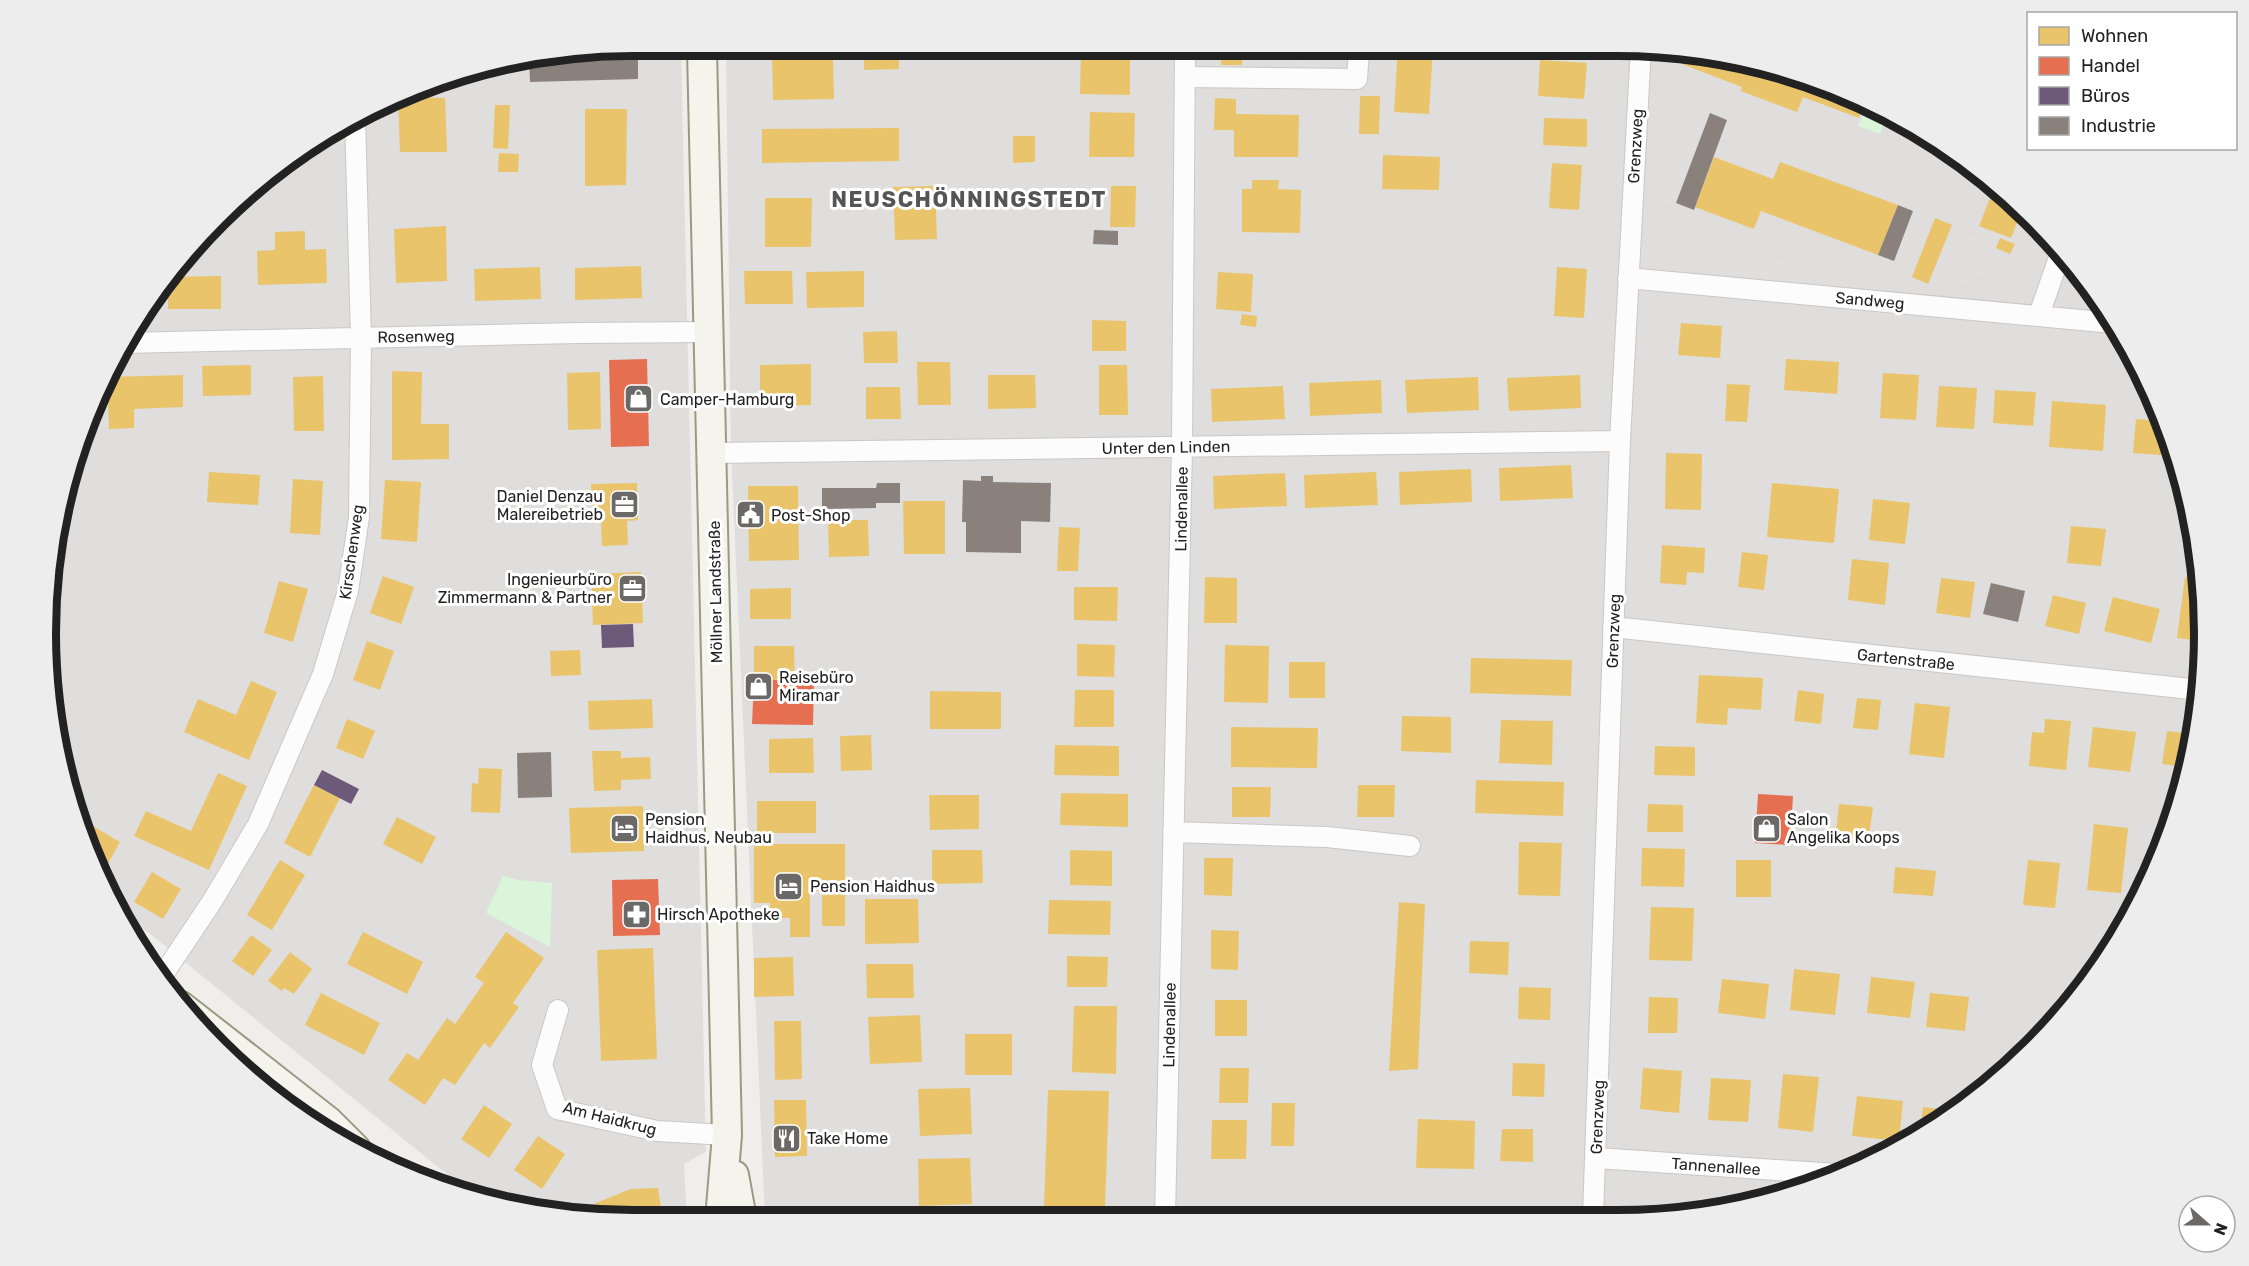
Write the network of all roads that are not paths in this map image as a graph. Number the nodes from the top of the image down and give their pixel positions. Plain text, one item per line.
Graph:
1 (702, 56) edge
2 (1185, 56) edge
3 (1359, 56) edge
4 (1640, 57) edge
5 (1185, 77) junction
6 (355, 127) edge
7 (2058, 261) edge
8 (1628, 278) junction
9 (2039, 315) junction
10 (2102, 322) edge
11 (709, 332) junction
12 (361, 337) junction
13 (134, 343) edge
14 (1620, 441) junction
15 (1182, 447) junction
16 (712, 453) junction
17 (1613, 627) junction
18 (2191, 689) edge
19 (1173, 832) junction
20 (1410, 846) dead end
21 (165, 971) edge
22 (558, 1010) dead end
23 (223, 1039) edge
24 (333, 1126) edge
25 (727, 1135) junction
26 (1596, 1158) junction
27 (1821, 1173) edge
28 (721, 1210) edge
29 (740, 1210) edge
30 (1164, 1210) edge
31 (1593, 1210) edge

1 - 11 main road, Möllner Landstraße
2 - 5 street, Lindenallee
3 - 5 street
4 - 8 street, Grenzweg
5 - 15 street, Lindenallee
6 - 12 street, Kirschenweg
7 - 9 street
8 - 9 street, Sandweg
8 - 14 street, Grenzweg
9 - 10 street, Sandweg
11 - 12 street, Rosenweg
11 - 16 main road, Möllner Landstraße
12 - 13 street, Rosenweg
12 - 21 street, Kirschenweg
14 - 15 street, Unter den Linden
14 - 17 street, Grenzweg
15 - 16 street, Unter den Linden
15 - 19 street, Lindenallee
16 - 25 main road, Möllner Landstraße
17 - 18 street, Gartenstraße
17 - 26 street, Grenzweg
19 - 20 street
19 - 30 street, Lindenallee
22 - 25 street, Am Haidkrug
23 - 24 main road
25 - 28 main road, Möllner Landstraße
25 - 29 main road, Möllner Landstraße
26 - 27 street, Tannenallee
26 - 31 street, Grenzweg

